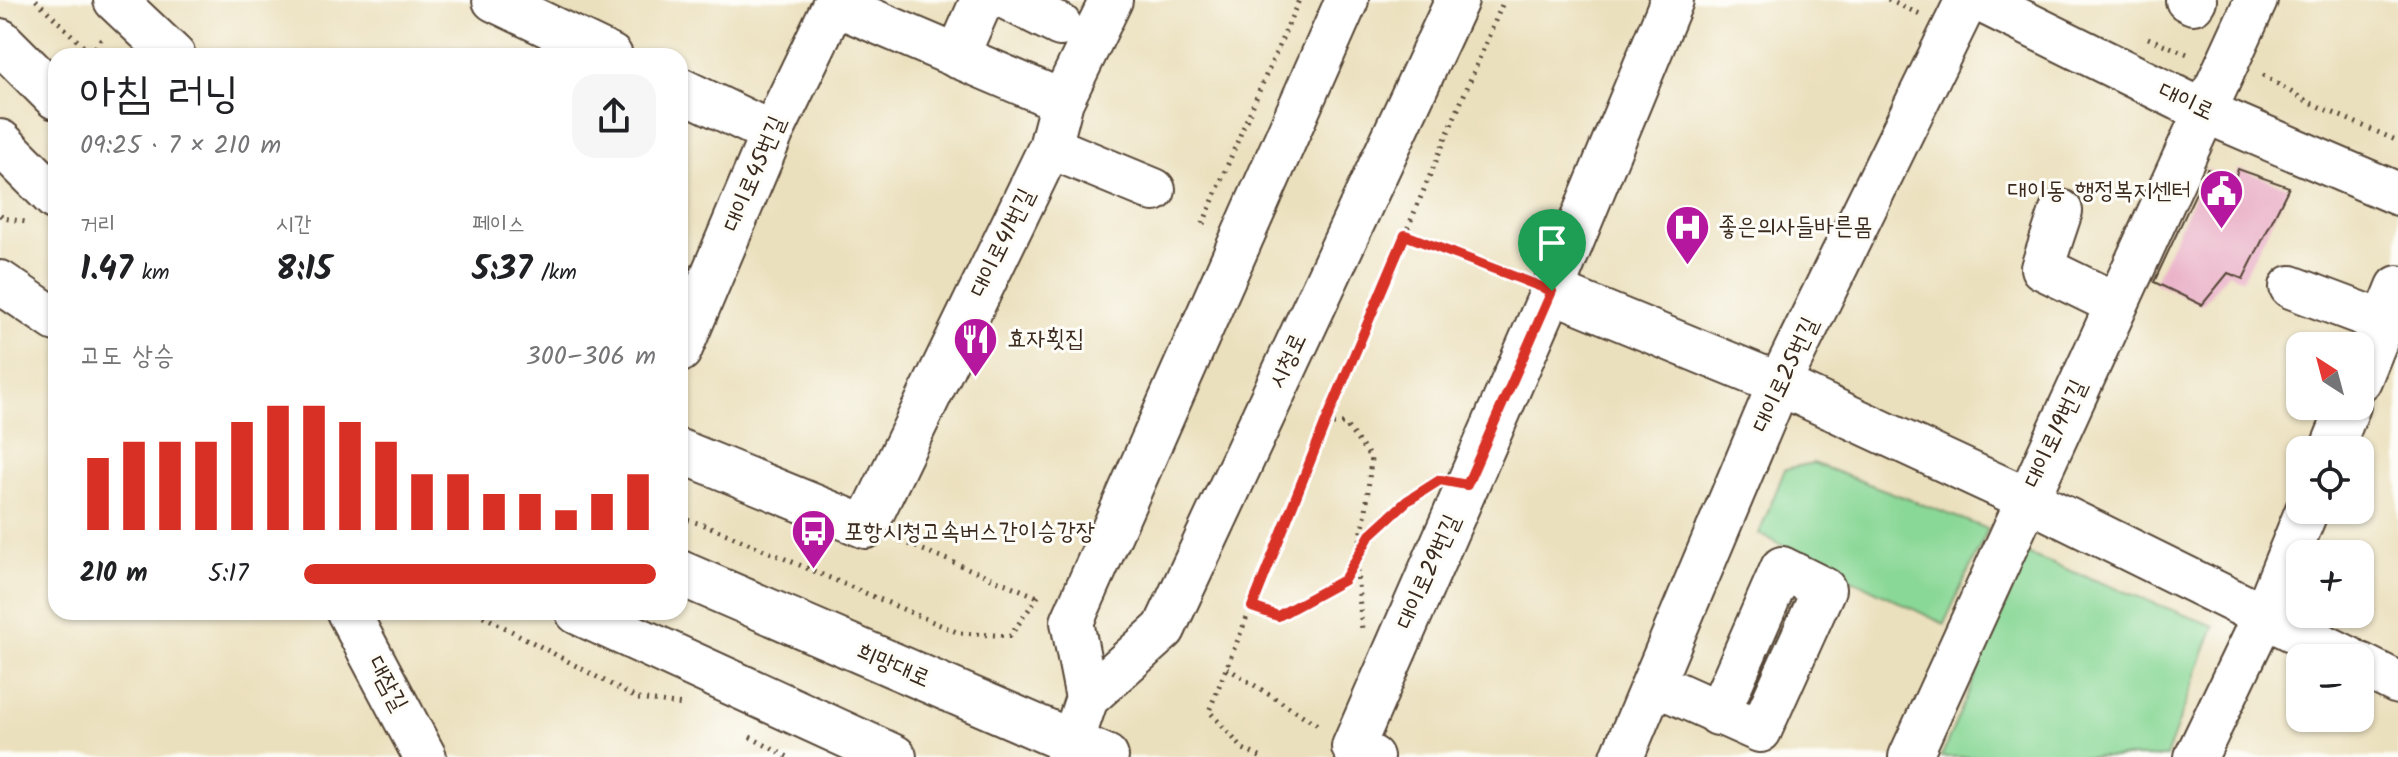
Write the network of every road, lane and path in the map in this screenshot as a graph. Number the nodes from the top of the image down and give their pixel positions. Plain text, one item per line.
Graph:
1 (36, 0) edge
2 (494, 0) edge
3 (982, 0) edge
4 (1010, 0) edge
5 (1111, 0) edge
6 (1347, 0) edge
7 (1457, 0) edge
8 (1504, 0) edge
9 (1672, 0) edge
10 (1888, 0) edge
11 (1967, 0) edge
12 (1979, 0) edge
13 (2187, 0) edge
14 (2195, 0) edge
15 (2256, 0) edge
16 (835, 2) edge
17 (122, 3) edge
18 (1922, 15) dead end
19 (1060, 25) dead end
20 (0, 41) edge
21 (85, 48) edge
22 (166, 48) edge
23 (594, 48) edge
24 (957, 57) junction
25 (2258, 72) dead end
26 (48, 89) edge
27 (688, 93) edge
28 (1062, 101) junction
29 (2204, 111) junction
30 (772, 133) junction
31 (2398, 141) edge
32 (0, 142) edge
33 (1050, 147) junction
34 (48, 190) edge
35 (1154, 190) dead end
36 (2398, 194) edge
37 (2061, 211) dead end
38 (1405, 235) junction
39 (0, 282) edge
40 (2291, 287) dead end
41 (1552, 291) junction
42 (2116, 304) junction
43 (2391, 304) edge
44 (48, 315) edge
45 (688, 332) edge
46 (2374, 346) edge
47 (1779, 384) junction
48 (1325, 424) junction
49 (688, 454) edge
50 (1467, 485) junction
51 (2027, 499) junction
52 (688, 520) edge
53 (2301, 524) edge
54 (866, 527) junction
55 (1356, 560) junction
56 (688, 577) edge
57 (1252, 607) junction
58 (2264, 615) junction
59 (352, 620) edge
60 (491, 620) edge
61 (595, 620) edge
62 (2321, 644) edge
63 (1227, 668) junction
64 (2374, 671) edge
65 (1385, 672) junction
66 (1653, 683) junction
67 (2398, 683) edge
68 (1087, 698) junction
69 (698, 707) dead end
70 (1718, 714) dead end
71 (749, 736) dead end
72 (1082, 752) edge
73 (1362, 752) edge
74 (425, 757) edge
75 (788, 757) edge
76 (894, 757) edge
77 (1260, 757) edge
78 (1622, 757) edge
79 (1910, 757) edge
80 (2196, 757) edge

1 - 21 path
2 - 23 street
3 - 24 street
4 - 19 street
5 - 28 street, 대이로41번길
6 - 68 street, 시청로
7 - 68 street, 시청로
8 - 38 path
9 - 41 street, 대이로29번길
10 - 18 path
11 - 47 street, 대이로25번길
12 - 29 street, 대이로
13 - 14 street
15 - 29 street, 대이로19번길
16 - 24 street
16 - 30 street, 대이로45번길
17 - 22 street
20 - 26 main road
24 - 28 street
25 - 31 path
27 - 30 street
28 - 33 street, 대이로41번길
29 - 36 street, 대이로
29 - 42 street, 대이로19번길
30 - 45 street, 대이로45번길
32 - 34 main road
33 - 35 street
33 - 54 street, 대이로41번길
37 - 42 street
38 - 41 path
38 - 48 path
39 - 44 street
40 - 43 street
41 - 47 street
41 - 50 street, 대이로29번길
42 - 51 street, 대이로19번길
43 - 46 street
47 - 51 street
47 - 66 street, 대이로25번길
48 - 55 path
48 - 57 path
49 - 54 street
50 - 55 path
50 - 65 street, 대이로29번길
51 - 58 street
51 - 79 street, 대이로19번길
52 - 54 path
53 - 58 street
55 - 57 path
55 - 65 path
56 - 72 main road, 희망대로
57 - 63 path
58 - 62 street
58 - 80 street
59 - 74 street, 대잠길
60 - 69 path
61 - 76 main road
63 - 73 path
63 - 77 path
64 - 67 street
65 - 73 street, 대이로29번길
66 - 70 street
66 - 78 street, 대이로25번길
68 - 72 street, 시청로
71 - 75 path

